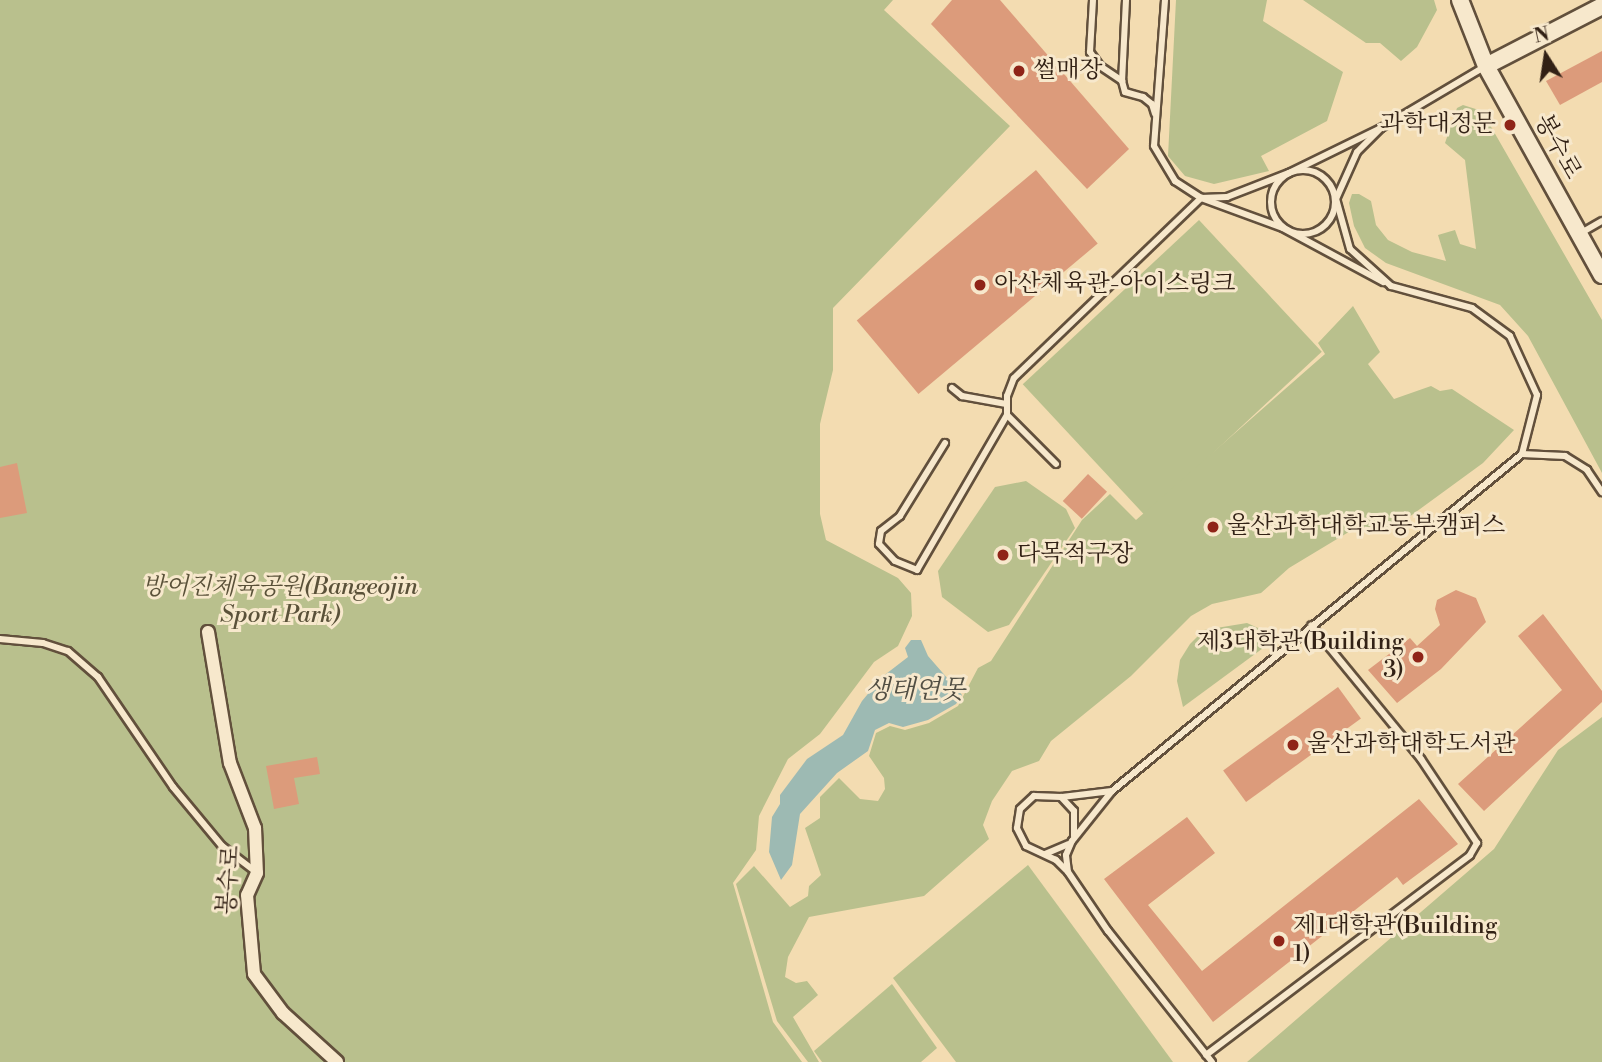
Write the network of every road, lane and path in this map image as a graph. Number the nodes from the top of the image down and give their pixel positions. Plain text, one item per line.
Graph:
1 (1093, 0) edge
2 (1126, 0) edge
3 (1165, 0) edge
4 (1460, 0) edge
5 (1602, 6) edge
6 (1486, 66) junction
7 (1122, 81) junction
8 (1156, 119) junction
9 (1381, 128) junction
10 (1289, 173) junction
11 (1201, 198) junction
12 (1336, 200) junction
13 (1602, 221) edge
14 (1283, 228) junction
15 (1579, 234) junction
16 (1602, 275) edge
17 (1391, 286) junction
18 (952, 388) dead end
19 (1006, 404) junction
20 (1007, 415) junction
21 (945, 443) dead end
22 (1522, 454) junction
23 (1056, 464) dead end
24 (1602, 492) edge
25 (1311, 625) junction
26 (208, 632) dead end
27 (0, 639) edge
28 (1112, 791) junction
29 (1061, 797) junction
30 (1072, 841) junction
31 (1045, 854) junction
32 (1068, 872) junction
33 (257, 873) junction
34 (1206, 1055) junction
35 (337, 1062) edge
36 (1212, 1062) edge

1 - 7 lane
2 - 7 lane
3 - 8 lane
4 - 6 main road, 봉수로
5 - 6 main road
6 - 9 lane
6 - 15 main road, 봉수로
7 - 8 lane
8 - 11 lane
9 - 10 lane
9 - 12 lane
10 - 11 lane
10 - 12 lane
10 - 14 lane
11 - 14 lane
11 - 19 lane
12 - 14 lane
12 - 17 lane
13 - 15 lane
14 - 17 lane
15 - 16 main road, 봉수로
17 - 22 lane
18 - 19 lane
19 - 20 lane
20 - 21 lane
20 - 23 lane
22 - 24 lane
22 - 25 lane
25 - 28 lane
25 - 34 lane
26 - 33 street, 봉수로
27 - 33 lane
28 - 29 lane
28 - 30 lane
29 - 30 lane
29 - 31 lane
30 - 31 lane
30 - 32 lane
31 - 32 lane
32 - 34 lane
33 - 35 street, 봉수로
34 - 36 lane

